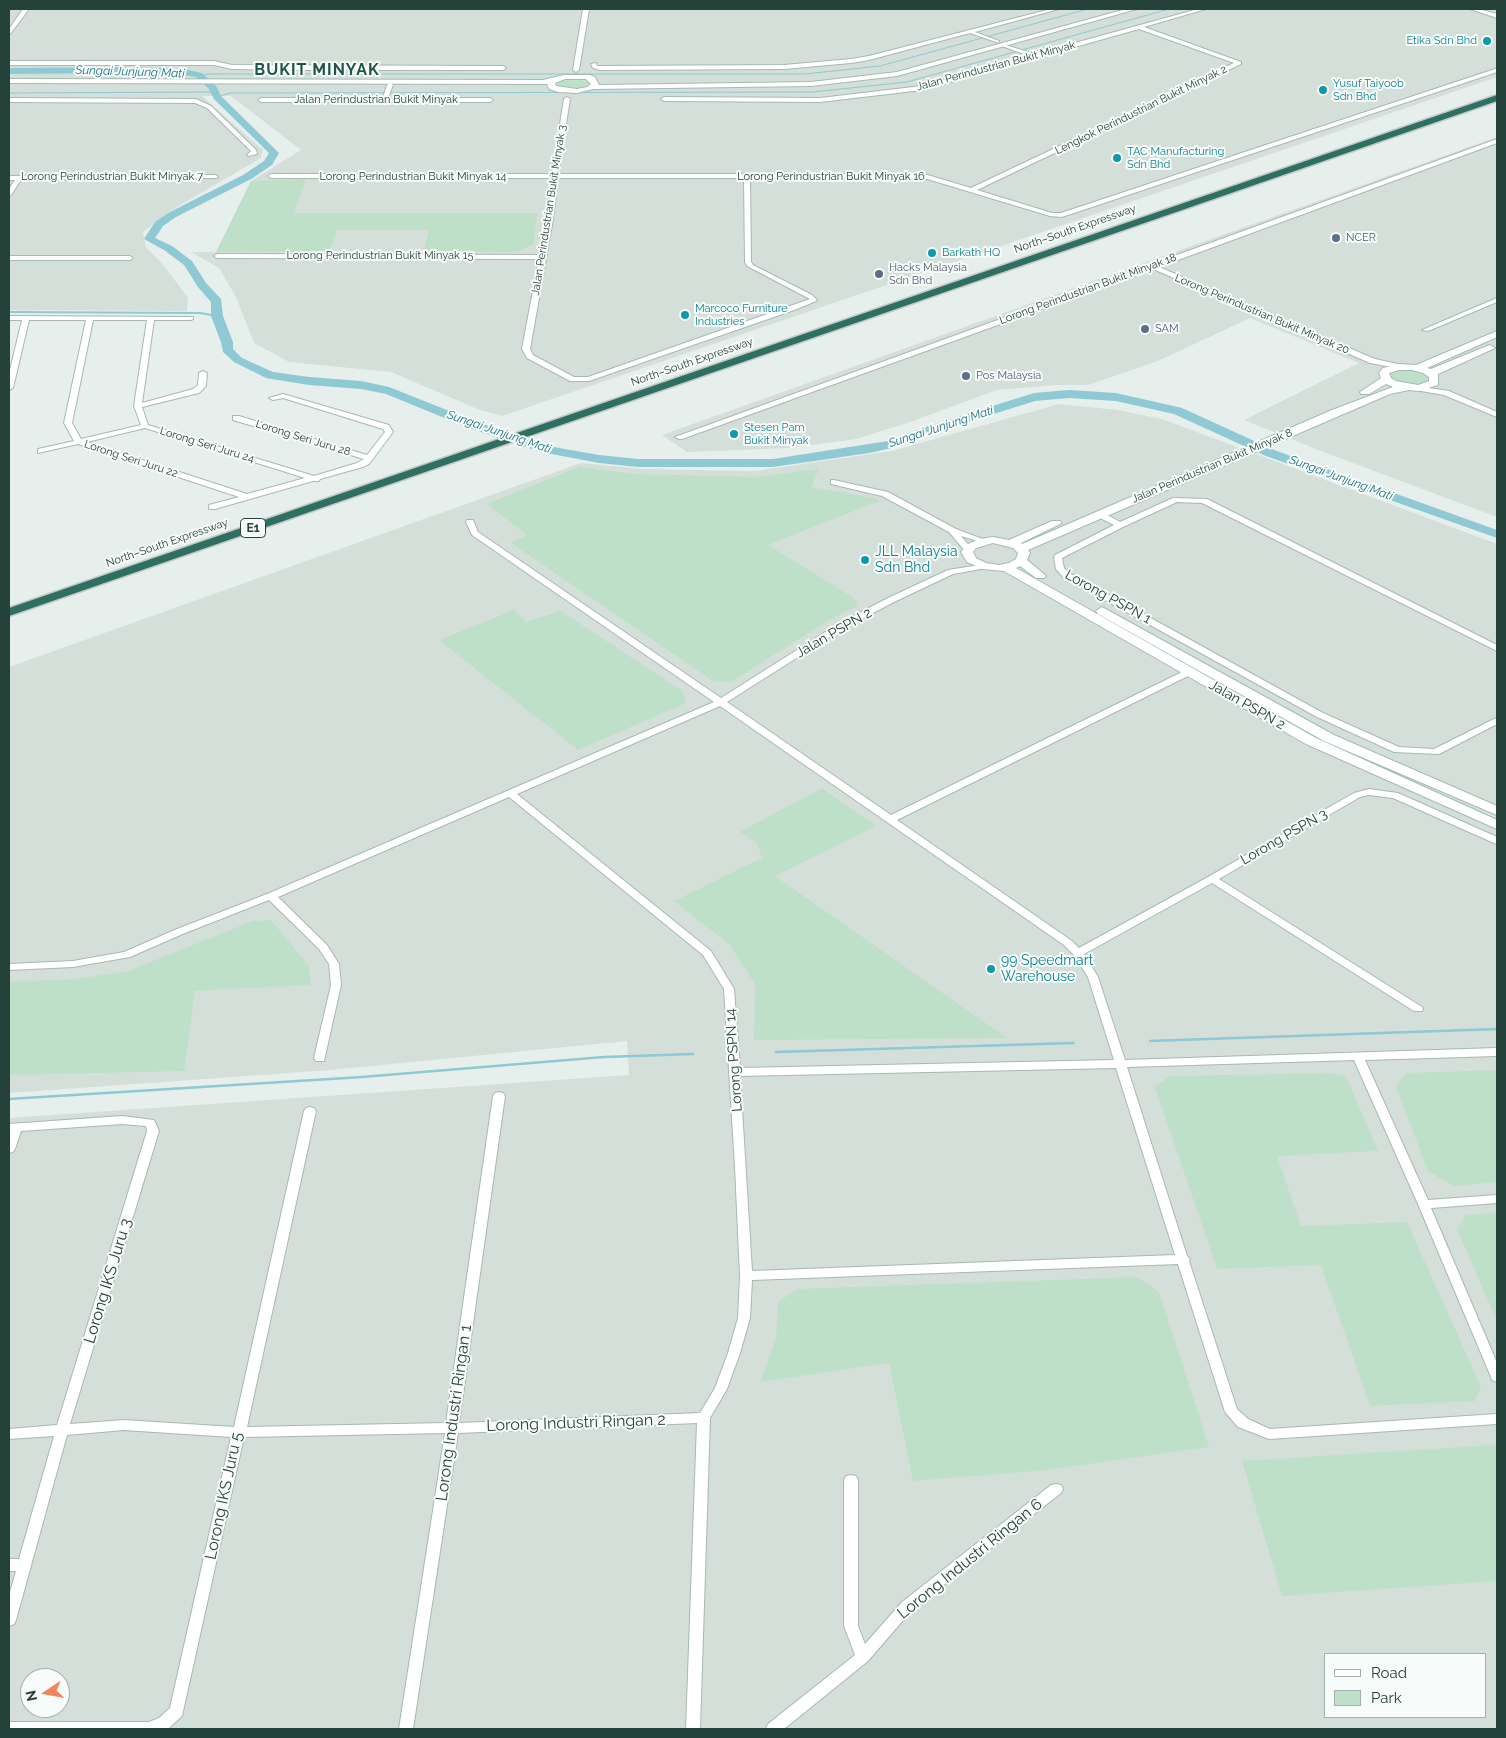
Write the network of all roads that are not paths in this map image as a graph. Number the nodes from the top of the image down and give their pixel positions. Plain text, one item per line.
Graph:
1 (586, 9) edge
2 (1056, 9) edge
3 (1118, 9) edge
4 (1133, 9) edge
5 (1203, 9) edge
6 (1473, 9) edge
7 (24, 11) edge
8 (16, 13) dead end
9 (1497, 16) edge
10 (1139, 27) junction
11 (9, 32) edge
12 (973, 33) junction
13 (1000, 43) junction
14 (1032, 56) junction
15 (9, 63) edge
16 (594, 64) dead end
17 (503, 68) dead end
18 (1497, 70) edge
19 (574, 74) junction
20 (9, 83) edge
21 (391, 84) junction
22 (553, 84) junction
23 (594, 84) junction
24 (1497, 93) edge
25 (564, 94) junction
26 (1497, 98) edge
27 (9, 100) edge
28 (261, 100) dead end
29 (490, 100) dead end
30 (664, 100) dead end
31 (1497, 141) edge
32 (250, 156) dead end
33 (271, 176) dead end
34 (216, 177) dead end
35 (554, 177) junction
36 (747, 177) junction
37 (9, 178) edge
38 (19, 178) junction
39 (973, 190) junction
40 (9, 194) edge
41 (217, 256) dead end
42 (542, 257) junction
43 (9, 258) edge
44 (130, 258) dead end
45 (1152, 266) junction
46 (1497, 300) edge
47 (9, 318) edge
48 (26, 318) junction
49 (90, 318) junction
50 (151, 318) junction
51 (192, 318) dead end
52 (1426, 330) dead end
53 (1497, 334) edge
54 (677, 340) dead end
55 (685, 345) junction
56 (1497, 345) edge
57 (1373, 361) junction
58 (1399, 366) junction
59 (1418, 368) junction
60 (203, 373) dead end
61 (1385, 376) junction
62 (1432, 378) junction
63 (9, 388) edge
64 (1405, 388) junction
65 (1418, 388) junction
66 (1446, 393) junction
67 (273, 398) dead end
68 (138, 406) junction
69 (1497, 415) edge
70 (236, 418) dead end
71 (146, 426) junction
72 (519, 433) junction
73 (679, 437) dead end
74 (1256, 439) joint
75 (79, 442) junction
76 (494, 442) junction
77 (41, 451) dead end
78 (1232, 453) junction
79 (369, 458) junction
80 (317, 479) junction
81 (834, 482) dead end
82 (248, 497) junction
83 (212, 507) dead end
84 (1098, 514) junction
85 (470, 522) dead end
86 (1120, 525) junction
87 (953, 531) junction
88 (984, 540) junction
89 (1010, 543) junction
90 (968, 552) junction
91 (1021, 555) junction
92 (983, 566) junction
93 (1006, 567) junction
94 (951, 572) junction
95 (9, 605) edge
96 (9, 612) edge
97 (1497, 648) edge
98 (1223, 661) junction
99 (1207, 669) junction
100 (1189, 672) junction
101 (721, 702) junction
102 (1497, 721) edge
103 (510, 793) junction
104 (1497, 811) edge
105 (889, 820) junction
106 (1497, 825) edge
107 (1497, 841) edge
108 (1212, 879) junction
109 (271, 896) junction
110 (1078, 953) junction
111 (9, 967) edge
112 (1418, 1009) dead end
113 (1497, 1052) edge
114 (1358, 1057) junction
115 (320, 1058) dead end
116 (1122, 1064) junction
117 (735, 1072) junction
118 (498, 1096) dead end
119 (310, 1112) dead end
120 (12, 1128) edge
121 (9, 1148) edge
122 (1497, 1199) edge
123 (1424, 1204) junction
124 (1184, 1259) junction
125 (746, 1276) junction
126 (1497, 1377) edge
127 (704, 1418) junction
128 (1497, 1419) edge
129 (452, 1428) junction
130 (62, 1430) junction
131 (238, 1432) junction
132 (9, 1434) edge
133 (851, 1480) dead end
134 (1056, 1488) dead end
135 (9, 1565) edge
136 (24, 1565) junction
137 (9, 1620) edge
138 (863, 1658) junction
139 (9, 1729) edge
140 (49, 1729) edge
141 (406, 1729) edge
142 (693, 1729) edge
143 (773, 1729) edge

1 - 19 street
2 - 12 street
3 - 13 street, Jalan Perindustrian Bukit Minyak
4 - 13 street, Jalan Perindustrian Bukit Minyak
5 - 10 street, Jalan Perindustrian Bukit Minyak
6 - 9 street
7 - 8 street
7 - 11 street
10 - 14 street, Jalan Perindustrian Bukit Minyak
10 - 39 street, Lengkok Perindustrian Bukit Minyak 2
12 - 13 street
12 - 16 street
13 - 14 street
13 - 23 street, Jalan Perindustrian Bukit Minyak
14 - 30 street, Jalan Perindustrian Bukit Minyak
15 - 21 street
17 - 21 street
18 - 39 street, Lorong Perindustrian Bukit Minyak 16
19 - 22 street
19 - 23 street
20 - 21 street, Jalan Perindustrian Bukit Minyak
21 - 22 street, Jalan Perindustrian Bukit Minyak
21 - 28 street, Jalan Perindustrian Bukit Minyak
21 - 29 street, Jalan Perindustrian Bukit Minyak
22 - 25 street
23 - 25 street
24 - 72 highway, North–South Expressway / E1
25 - 35 street, Jalan Perindustrian Bukit Minyak 3
26 - 72 highway, North–South Expressway / E1
27 - 32 street
31 - 45 street, Lorong Perindustrian Bukit Minyak 18
33 - 35 street, Lorong Perindustrian Bukit Minyak 14
34 - 38 street, Lorong Perindustrian Bukit Minyak 7
35 - 36 street, Lorong Perindustrian Bukit Minyak 16
35 - 42 street, Jalan Perindustrian Bukit Minyak 3
36 - 39 street, Lorong Perindustrian Bukit Minyak 16
36 - 55 street
37 - 38 street, Lorong Perindustrian Bukit Minyak 7
38 - 40 street
41 - 42 street, Lorong Perindustrian Bukit Minyak 15
42 - 55 street, Jalan Perindustrian Bukit Minyak 3
43 - 44 street
45 - 57 street, Lorong Perindustrian Bukit Minyak 20
45 - 73 street, Lorong Perindustrian Bukit Minyak 18
46 - 52 street
47 - 48 street
48 - 49 street
48 - 63 street
49 - 50 street
49 - 75 street, Lorong Seri Juru 22
50 - 51 street
50 - 68 street
53 - 59 street
54 - 55 street
56 - 62 street
57 - 58 street
57 - 61 street
58 - 59 street
58 - 61 street
59 - 62 street
60 - 68 street
61 - 64 street
61 - 74 street, Jalan Perindustrian Bukit Minyak 8
62 - 65 street
62 - 66 street
64 - 65 street
64 - 78 street, Jalan Perindustrian Bukit Minyak 8
65 - 66 street
66 - 69 street
67 - 79 street
68 - 71 street, Lorong Seri Juru 24
70 - 79 street, Lorong Seri Juru 28
71 - 75 street
71 - 80 street, Lorong Seri Juru 24
72 - 76 highway, North–South Expressway / E1
74 - 78 street, Jalan Perindustrian Bukit Minyak 8
75 - 77 street
75 - 82 street, Lorong Seri Juru 22
76 - 95 highway, North–South Expressway / E1
76 - 96 highway, North–South Expressway / E1
78 - 84 street, Jalan Perindustrian Bukit Minyak 8
78 - 89 street, Jalan Perindustrian Bukit Minyak 8
79 - 80 street
80 - 82 street
81 - 87 street
82 - 83 street
84 - 86 street
84 - 91 street, Jalan Perindustrian Bukit Minyak 8
85 - 101 street
86 - 97 street, Lorong PSPN 1
86 - 98 street, Lorong PSPN 1
87 - 88 street
87 - 90 street
88 - 89 street
88 - 90 street
89 - 91 street, Jalan PSPN 2
90 - 92 street
90 - 94 street
91 - 93 street, Jalan Perindustrian Bukit Minyak 8
91 - 99 street, Jalan PSPN 2
92 - 93 street
92 - 94 street
93 - 100 street, Jalan PSPN 2
94 - 101 street, Jalan PSPN 2
98 - 99 street
98 - 102 street, Lorong PSPN 1
99 - 104 street, Jalan PSPN 2
100 - 105 street
100 - 106 street, Jalan PSPN 2
101 - 103 street, Jalan PSPN 2
101 - 105 street
103 - 109 street, Jalan PSPN 2
103 - 117 street, Lorong PSPN 14
105 - 110 street
107 - 108 street, Lorong PSPN 3
108 - 110 street, Lorong PSPN 3
108 - 112 street
109 - 111 street, Jalan PSPN 2
109 - 115 street
110 - 116 street
113 - 114 street
114 - 116 street
114 - 123 street
116 - 117 street
116 - 124 street
117 - 125 street, Lorong PSPN 14
118 - 129 street, Lorong Industri Ringan 1
119 - 131 street, Lorong IKS Juru 5
120 - 121 street
120 - 130 street, Lorong IKS Juru 3
122 - 123 street
123 - 126 street
124 - 125 street
124 - 128 street
125 - 127 street, Lorong PSPN 14
127 - 129 street, Lorong Industri Ringan 2
127 - 142 street
129 - 131 street, Lorong Industri Ringan 2
129 - 141 street, Lorong Industri Ringan 1
130 - 131 street, Lorong Industri Ringan 2
130 - 132 street, Lorong Industri Ringan 2
130 - 136 street, Lorong IKS Juru 3
131 - 140 street, Lorong IKS Juru 5
133 - 138 street
134 - 138 street, Lorong Industri Ringan 6
135 - 136 street
136 - 137 street, Lorong IKS Juru 3
138 - 143 street, Lorong Industri Ringan 6
139 - 140 street, Lorong IKS Juru 5

